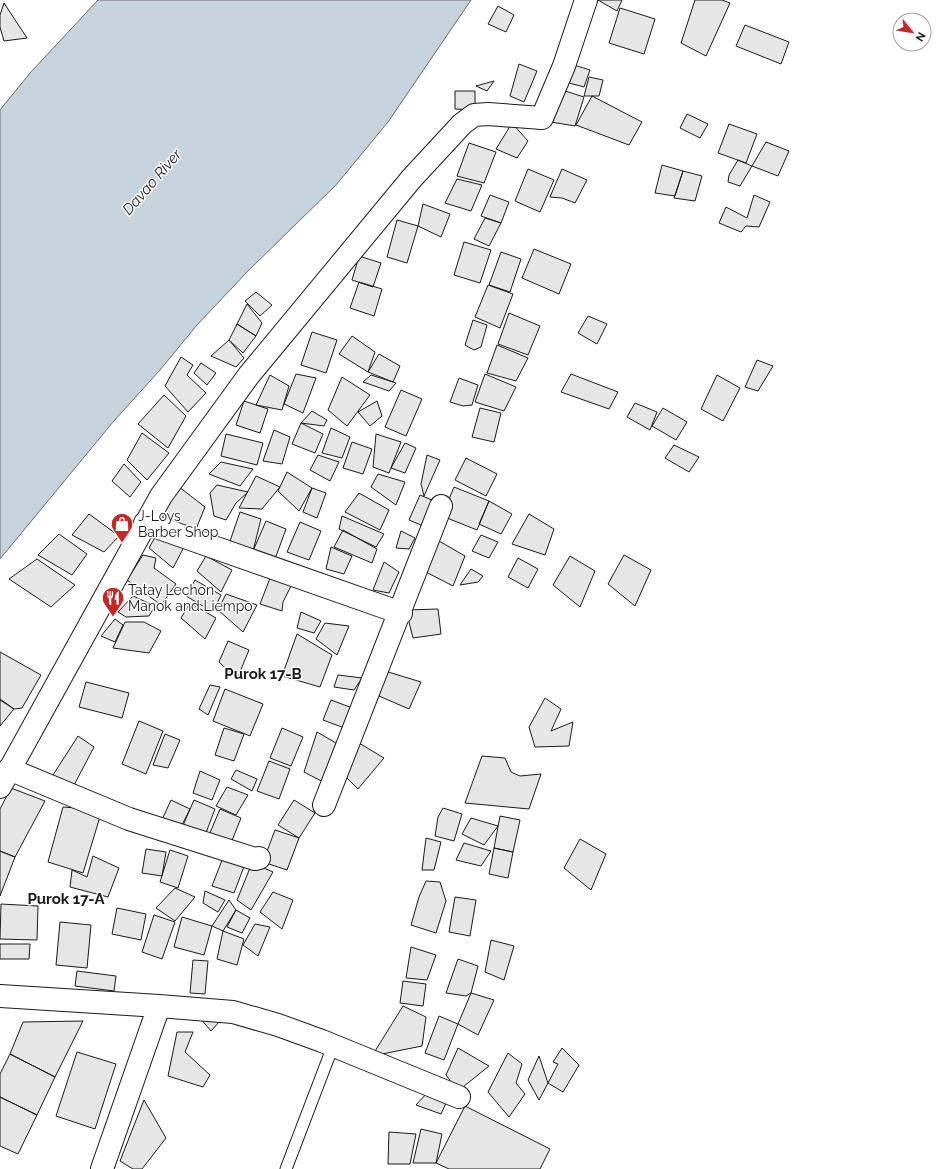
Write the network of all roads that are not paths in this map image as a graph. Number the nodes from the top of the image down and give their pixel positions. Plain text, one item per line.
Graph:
1 (586, 0) edge
2 (441, 506) dead end
3 (145, 523) junction
4 (400, 613) junction
5 (5, 778) edge
6 (324, 805) dead end
7 (259, 858) dead end
8 (1, 999) edge
9 (159, 1006) junction
10 (333, 1046) junction
11 (459, 1097) dead end
12 (102, 1169) edge
13 (286, 1169) edge

1 - 3 street
2 - 4 street
3 - 4 street
3 - 5 street
4 - 6 street
5 - 7 street
8 - 9 street
9 - 10 street
9 - 12 street
10 - 11 street
10 - 13 lane

